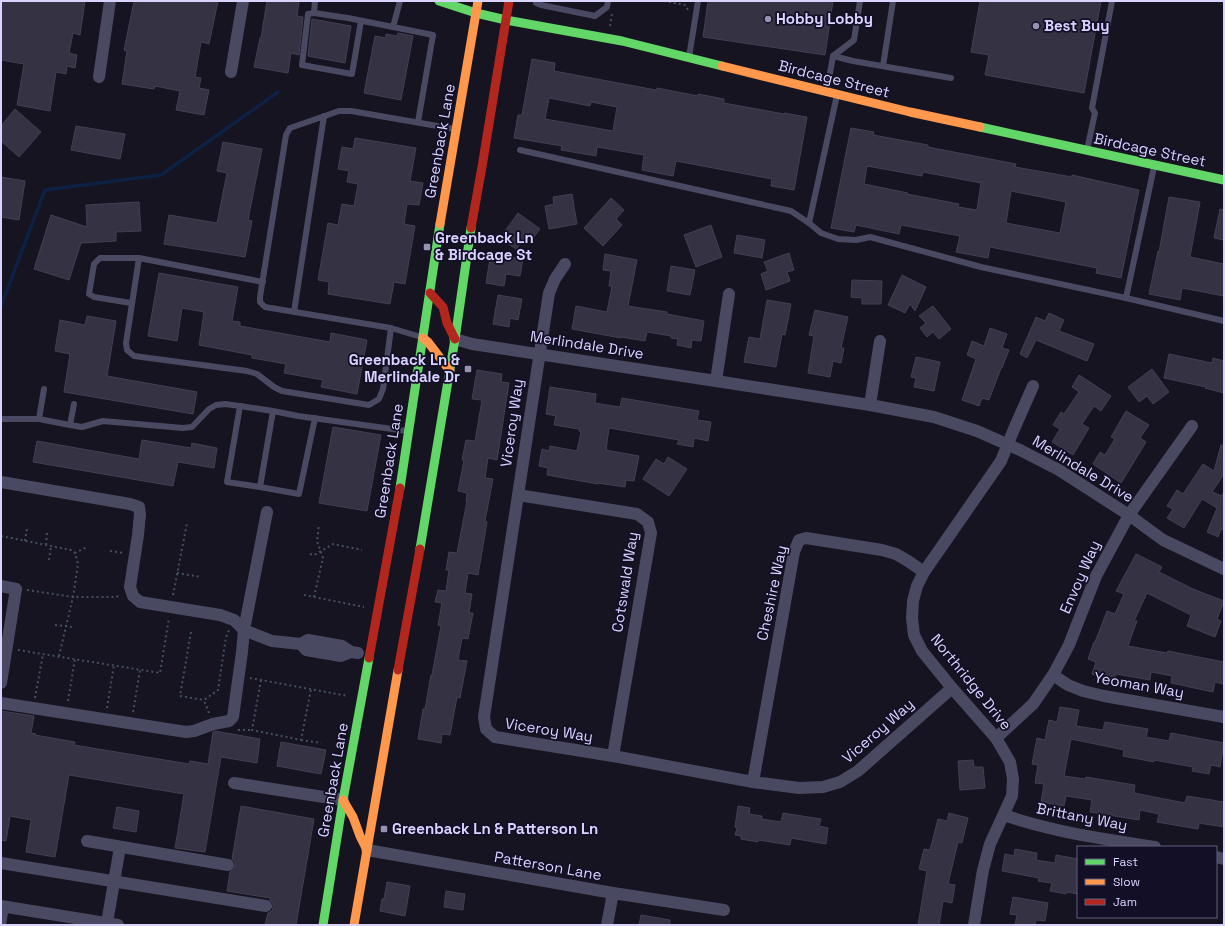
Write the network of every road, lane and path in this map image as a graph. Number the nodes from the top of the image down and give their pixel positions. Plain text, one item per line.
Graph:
1 (110, 1) edge
2 (243, 1) edge
3 (316, 1) edge
4 (400, 1) edge
5 (439, 1) edge
6 (478, 1) edge
7 (509, 1) edge
8 (536, 1) edge
9 (664, 1) edge
10 (698, 1) edge
11 (860, 1) edge
12 (893, 1) edge
13 (1112, 1) edge
14 (607, 4) edge
15 (696, 12) junction
16 (314, 13) junction
17 (476, 13) junction
18 (506, 20) junction
19 (361, 21) junction
20 (393, 27) junction
21 (833, 56) junction
22 (689, 57) junction
23 (883, 66) junction
24 (231, 72) dead end
25 (99, 77) dead end
26 (951, 78) dead end
27 (826, 92) junction
28 (837, 94) junction
29 (324, 116) junction
30 (418, 122) junction
31 (457, 129) junction
32 (520, 150) dead end
33 (1087, 151) junction
34 (1154, 165) junction
35 (1224, 180) edge
36 (809, 223) junction
37 (139, 258) junction
38 (565, 264) dead end
39 (263, 282) junction
40 (430, 293) junction
41 (729, 294) dead end
42 (1126, 298) junction
43 (132, 303) junction
44 (294, 312) junction
45 (1224, 321) edge
46 (391, 328) junction
47 (423, 338) junction
48 (455, 339) junction
49 (880, 341) dead end
50 (538, 354) junction
51 (450, 371) junction
52 (716, 381) junction
53 (1033, 386) dead end
54 (44, 389) dead end
55 (74, 404) dead end
56 (870, 405) junction
57 (240, 406) junction
58 (273, 411) junction
59 (315, 418) junction
60 (1, 419) edge
61 (39, 419) junction
62 (70, 426) junction
63 (1192, 426) dead end
64 (409, 432) junction
65 (1008, 445) junction
66 (1, 482) edge
67 (260, 487) junction
68 (518, 495) junction
69 (267, 512) dead end
70 (1129, 515) junction
71 (187, 523) dead end
72 (318, 525) dead end
73 (27, 528) dead end
74 (47, 533) dead end
75 (1, 536) edge
76 (25, 541) junction
77 (46, 545) junction
78 (51, 546) junction
79 (87, 547) dead end
80 (362, 550) dead end
81 (321, 551) junction
82 (75, 553) junction
83 (310, 554) dead end
84 (49, 560) dead end
85 (1224, 570) edge
86 (924, 572) junction
87 (177, 573) junction
88 (201, 577) dead end
89 (1, 586) edge
90 (130, 587) junction
91 (16, 589) junction
92 (304, 595) dead end
93 (73, 597) junction
94 (314, 597) junction
95 (170, 607) junction
96 (371, 608) dead end
97 (234, 620) junction
98 (55, 624) dead end
99 (66, 626) junction
100 (73, 627) dead end
101 (244, 630) junction
102 (191, 632) dead end
103 (7, 648) junction
104 (43, 654) junction
105 (370, 655) junction
106 (60, 656) junction
107 (75, 659) junction
108 (114, 665) junction
109 (140, 670) junction
110 (1053, 675) junction
111 (239, 676) junction
112 (261, 680) junction
113 (1, 683) edge
114 (952, 688) junction
115 (311, 689) junction
116 (351, 696) dead end
117 (204, 700) junction
118 (1, 703) edge
119 (34, 708) junction
120 (66, 713) junction
121 (1224, 717) edge
122 (104, 719) junction
123 (131, 723) junction
124 (213, 724) junction
125 (996, 738) junction
126 (301, 740) junction
127 (321, 743) dead end
128 (613, 756) junction
129 (234, 782) dead end
130 (752, 782) junction
131 (343, 800) junction
132 (1004, 815) junction
133 (87, 841) dead end
134 (1149, 846) edge
135 (120, 847) junction
136 (367, 850) junction
137 (1, 863) edge
138 (228, 865) dead end
139 (114, 882) junction
140 (613, 893) junction
141 (4, 906) edge
142 (266, 906) dead end
143 (724, 910) dead end
144 (112, 924) edge
145 (3, 925) edge
146 (323, 925) edge
147 (356, 925) edge
148 (607, 925) edge
149 (974, 925) edge

1 - 25 street
2 - 24 street
3 - 16 lane
4 - 20 lane
5 - 17 main road, Birdcage Street
6 - 17 main road, Greenback Lane
7 - 18 main road
8 - 14 lane
9 - 15 path
10 - 15 lane
11 - 21 lane
12 - 23 lane
13 - 33 lane
15 - 22 lane
16 - 19 lane
16 - 19 lane
17 - 18 main road, Birdcage Street
17 - 31 main road, Greenback Lane
18 - 22 main road, Birdcage Street
18 - 48 main road
19 - 20 lane
20 - 30 lane
21 - 23 lane
21 - 27 lane
22 - 27 main road, Birdcage Street
23 - 26 lane
27 - 28 main road, Birdcage Street
28 - 33 main road, Birdcage Street
28 - 36 lane
29 - 30 lane
29 - 39 lane
29 - 44 lane
30 - 31 lane
31 - 40 main road, Greenback Lane
32 - 36 lane
33 - 34 main road, Birdcage Street
34 - 35 main road, Birdcage Street
34 - 42 lane
36 - 42 lane
37 - 39 lane
37 - 43 lane
37 - 43 lane
38 - 50 street, Viceroy Way
39 - 44 lane
40 - 47 main road, Greenback Lane
40 - 48 main road
41 - 52 street
42 - 45 lane
43 - 46 lane
44 - 46 lane
46 - 47 lane
47 - 51 main road
47 - 64 main road, Greenback Lane
48 - 50 street, Merlindale Drive
48 - 51 main road
49 - 56 street
50 - 52 street, Merlindale Drive
50 - 68 street, Viceroy Way
51 - 136 main road
52 - 56 street, Merlindale Drive
53 - 65 street, Northridge Drive
54 - 61 lane
55 - 62 lane
56 - 65 street, Merlindale Drive
57 - 58 lane
57 - 62 lane
57 - 67 lane
58 - 59 lane
58 - 67 lane
59 - 64 lane
59 - 67 lane
60 - 61 lane
61 - 62 lane
63 - 70 street, Envoy Way
64 - 105 main road, Greenback Lane
65 - 70 street, Merlindale Drive
65 - 86 street, Northridge Drive
66 - 90 street
68 - 128 street, Viceroy Way
68 - 128 street, Cotswald Way
69 - 101 street
70 - 85 street, Merlindale Drive
70 - 110 street, Envoy Way
71 - 87 path
72 - 81 path
73 - 76 path
74 - 77 path
75 - 76 path
76 - 77 path
77 - 78 path
78 - 82 path
78 - 84 path
79 - 82 path
80 - 81 path
81 - 83 path
81 - 94 path
82 - 93 path
86 - 114 street, Northridge Drive
86 - 130 street, Cheshire Way
87 - 88 path
87 - 95 path
89 - 91 street
90 - 93 path
90 - 95 street
91 - 93 path
91 - 103 street
92 - 94 path
93 - 99 path
94 - 96 path
95 - 97 street
95 - 109 path
97 - 101 street
97 - 117 path
98 - 99 path
99 - 100 path
99 - 106 path
101 - 105 street
101 - 111 street
102 - 117 path
103 - 104 path
103 - 113 street
104 - 106 path
104 - 119 path
105 - 131 main road, Greenback Lane
106 - 107 path
107 - 108 path
107 - 120 path
108 - 109 path
108 - 122 path
109 - 123 path
110 - 121 street, Yeoman Way
110 - 125 street, Envoy Way
111 - 112 path
111 - 124 street
112 - 115 path
112 - 126 path
114 - 125 street, Northridge Drive
114 - 130 street, Viceroy Way
115 - 116 path
115 - 126 path
117 - 124 path
118 - 119 street
119 - 120 street
120 - 122 street
122 - 123 street
123 - 124 street
125 - 132 street, Northridge Drive
126 - 127 path
128 - 130 street, Viceroy Way
129 - 131 street
131 - 136 main road
131 - 146 main road, Greenback Lane
132 - 134 street, Brittany Way
132 - 149 street, Northridge Drive
133 - 135 street
135 - 138 street
135 - 139 street
136 - 140 street, Patterson Lane
136 - 147 main road
137 - 139 street
139 - 142 street
139 - 144 street
140 - 143 street, Patterson Lane
140 - 148 street
141 - 144 street
141 - 145 lane

